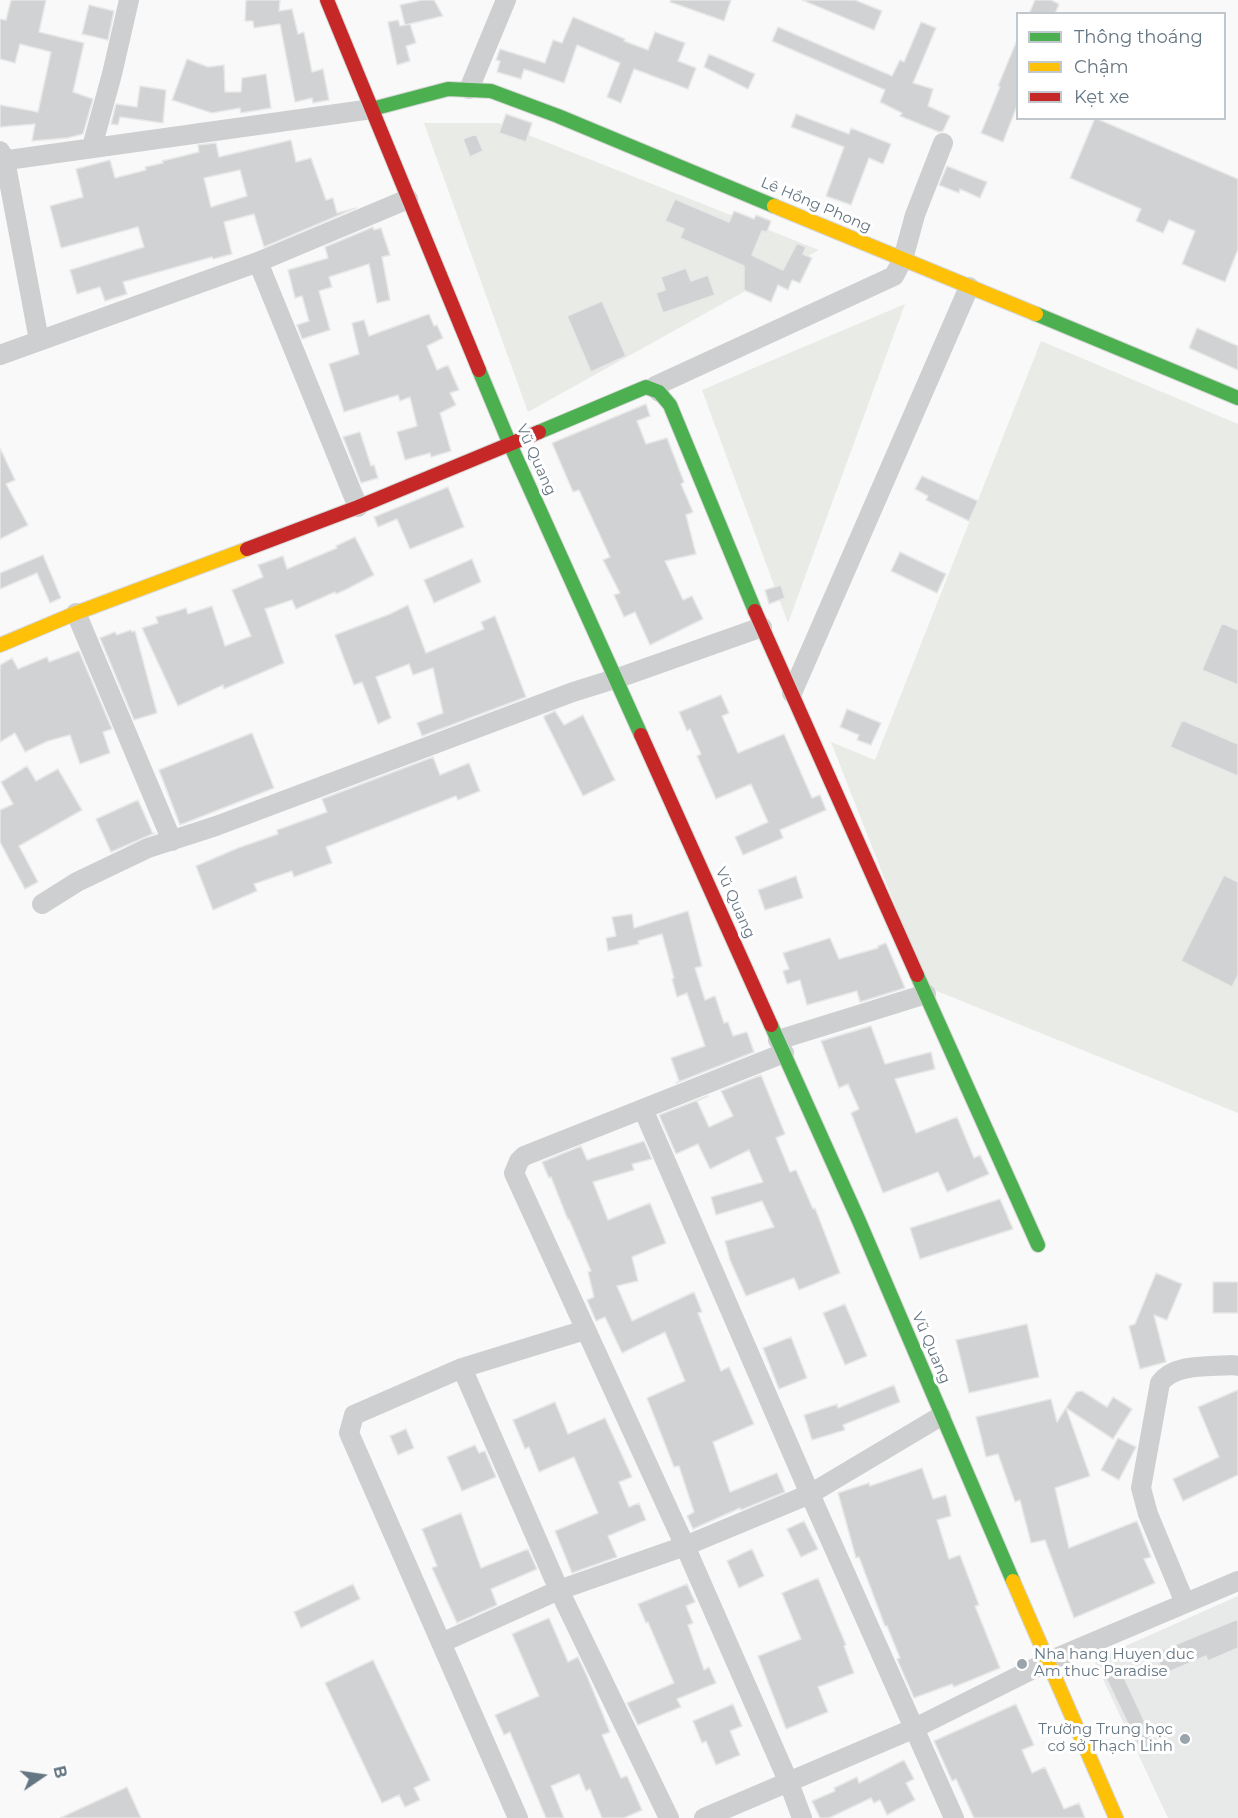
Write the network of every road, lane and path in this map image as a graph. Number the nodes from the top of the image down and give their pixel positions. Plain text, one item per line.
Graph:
1 (129, 0) edge
2 (327, 0) edge
3 (506, 0) edge
4 (469, 89) junction
5 (372, 109) junction
6 (943, 143) dead end
7 (92, 147) junction
8 (2, 157) edge
9 (408, 200) junction
10 (903, 259) junction
11 (258, 262) junction
12 (969, 287) junction
13 (39, 340) junction
14 (0, 355) edge
15 (659, 392) junction
16 (1238, 398) edge
17 (510, 442) junction
18 (358, 507) junction
19 (76, 613) junction
20 (762, 627) junction
21 (1, 641) edge
22 (615, 678) junction
23 (792, 693) junction
24 (172, 841) junction
25 (42, 904) dead end
26 (926, 994) junction
27 (781, 1046) junction
28 (643, 1109) junction
29 (1038, 1245) dead end
30 (585, 1330) junction
31 (1238, 1366) edge
32 (462, 1368) junction
33 (941, 1416) junction
34 (810, 1494) junction
35 (685, 1546) junction
36 (1238, 1581) edge
37 (559, 1590) junction
38 (1185, 1603) junction
39 (441, 1643) junction
40 (1049, 1661) junction
41 (915, 1728) junction
42 (789, 1783) junction
43 (518, 1818) edge
44 (669, 1818) edge
45 (704, 1818) edge
46 (802, 1818) edge
47 (954, 1818) edge
48 (1116, 1818) edge

1 - 7 street
2 - 5 street, Vũ Quang
3 - 4 street
4 - 5 street, Lê Hồng Phong
4 - 10 street, Lê Hồng Phong
5 - 7 street
5 - 9 street, Vũ Quang
6 - 10 street
7 - 8 street
8 - 13 street
9 - 11 street
9 - 17 street, Vũ Quang
10 - 12 street, Lê Hồng Phong
10 - 15 street
11 - 13 street
11 - 18 street
12 - 16 street, Lê Hồng Phong
12 - 23 street
13 - 14 street
15 - 17 street
15 - 20 street
17 - 18 street
17 - 22 street, Vũ Quang
18 - 19 street
19 - 21 street
19 - 24 street
20 - 22 street
20 - 23 street
22 - 24 street
22 - 27 street, Vũ Quang
23 - 26 street
24 - 25 street
26 - 27 street
26 - 29 street
27 - 28 street
27 - 33 street, Vũ Quang
28 - 30 street
28 - 34 street
30 - 32 street
30 - 35 street
31 - 38 street
32 - 37 street
32 - 39 street
33 - 34 street
33 - 40 street, Vũ Quang
34 - 35 street
34 - 41 street
35 - 37 street
35 - 42 street
36 - 38 street
37 - 39 street
37 - 44 street
38 - 40 street
39 - 43 street
40 - 41 street
40 - 48 street, Vũ Quang
41 - 42 street
41 - 47 street
42 - 45 street
42 - 46 street

